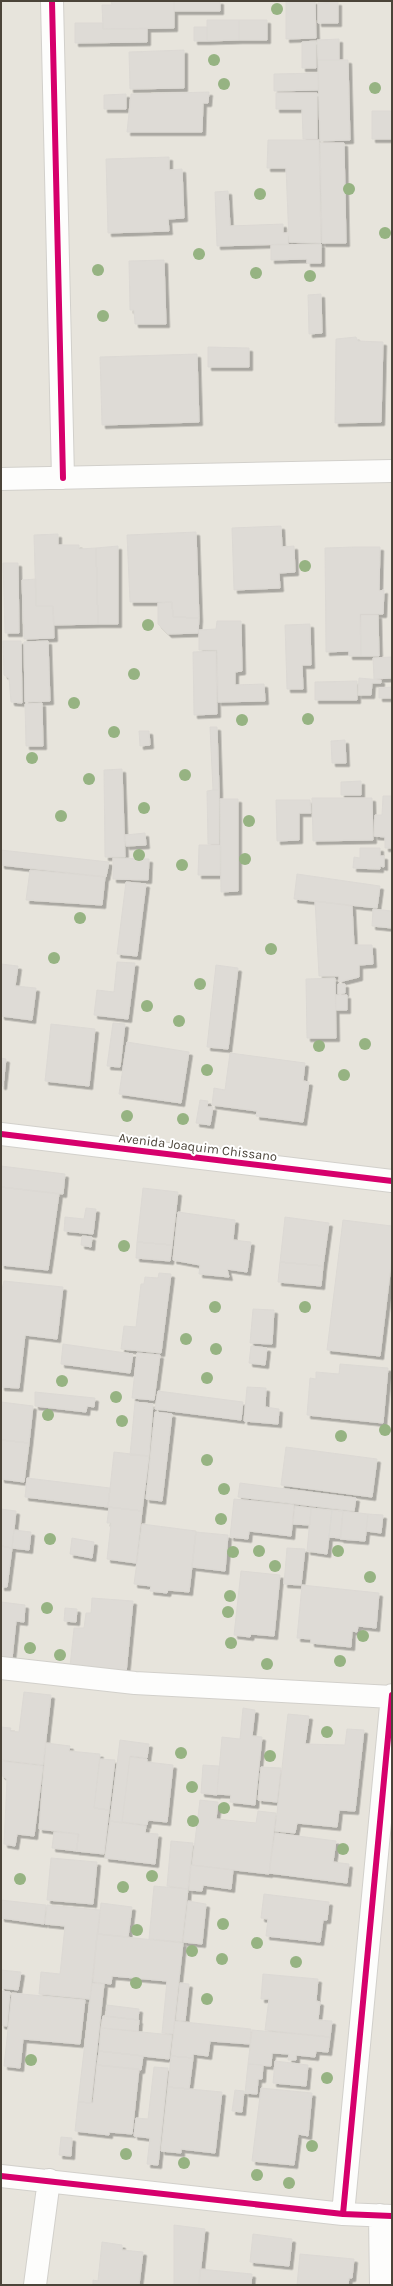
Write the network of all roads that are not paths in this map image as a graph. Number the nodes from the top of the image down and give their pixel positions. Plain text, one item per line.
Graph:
1 (52, 1) edge
2 (392, 471) edge
3 (63, 478) junction
4 (1, 479) edge
5 (1, 1134) edge
6 (392, 1181) edge
7 (1, 1668) edge
8 (392, 1696) edge
9 (1, 2176) edge
10 (49, 2180) junction
11 (343, 2214) junction
12 (386, 2216) edge
13 (35, 2285) edge
14 (381, 2285) edge

1 - 3 street
2 - 3 street
3 - 4 street
5 - 6 street, Avenida Joaquim Chissano
7 - 8 street
8 - 11 street
9 - 10 street
10 - 11 street
10 - 13 street
11 - 12 street
12 - 14 street

